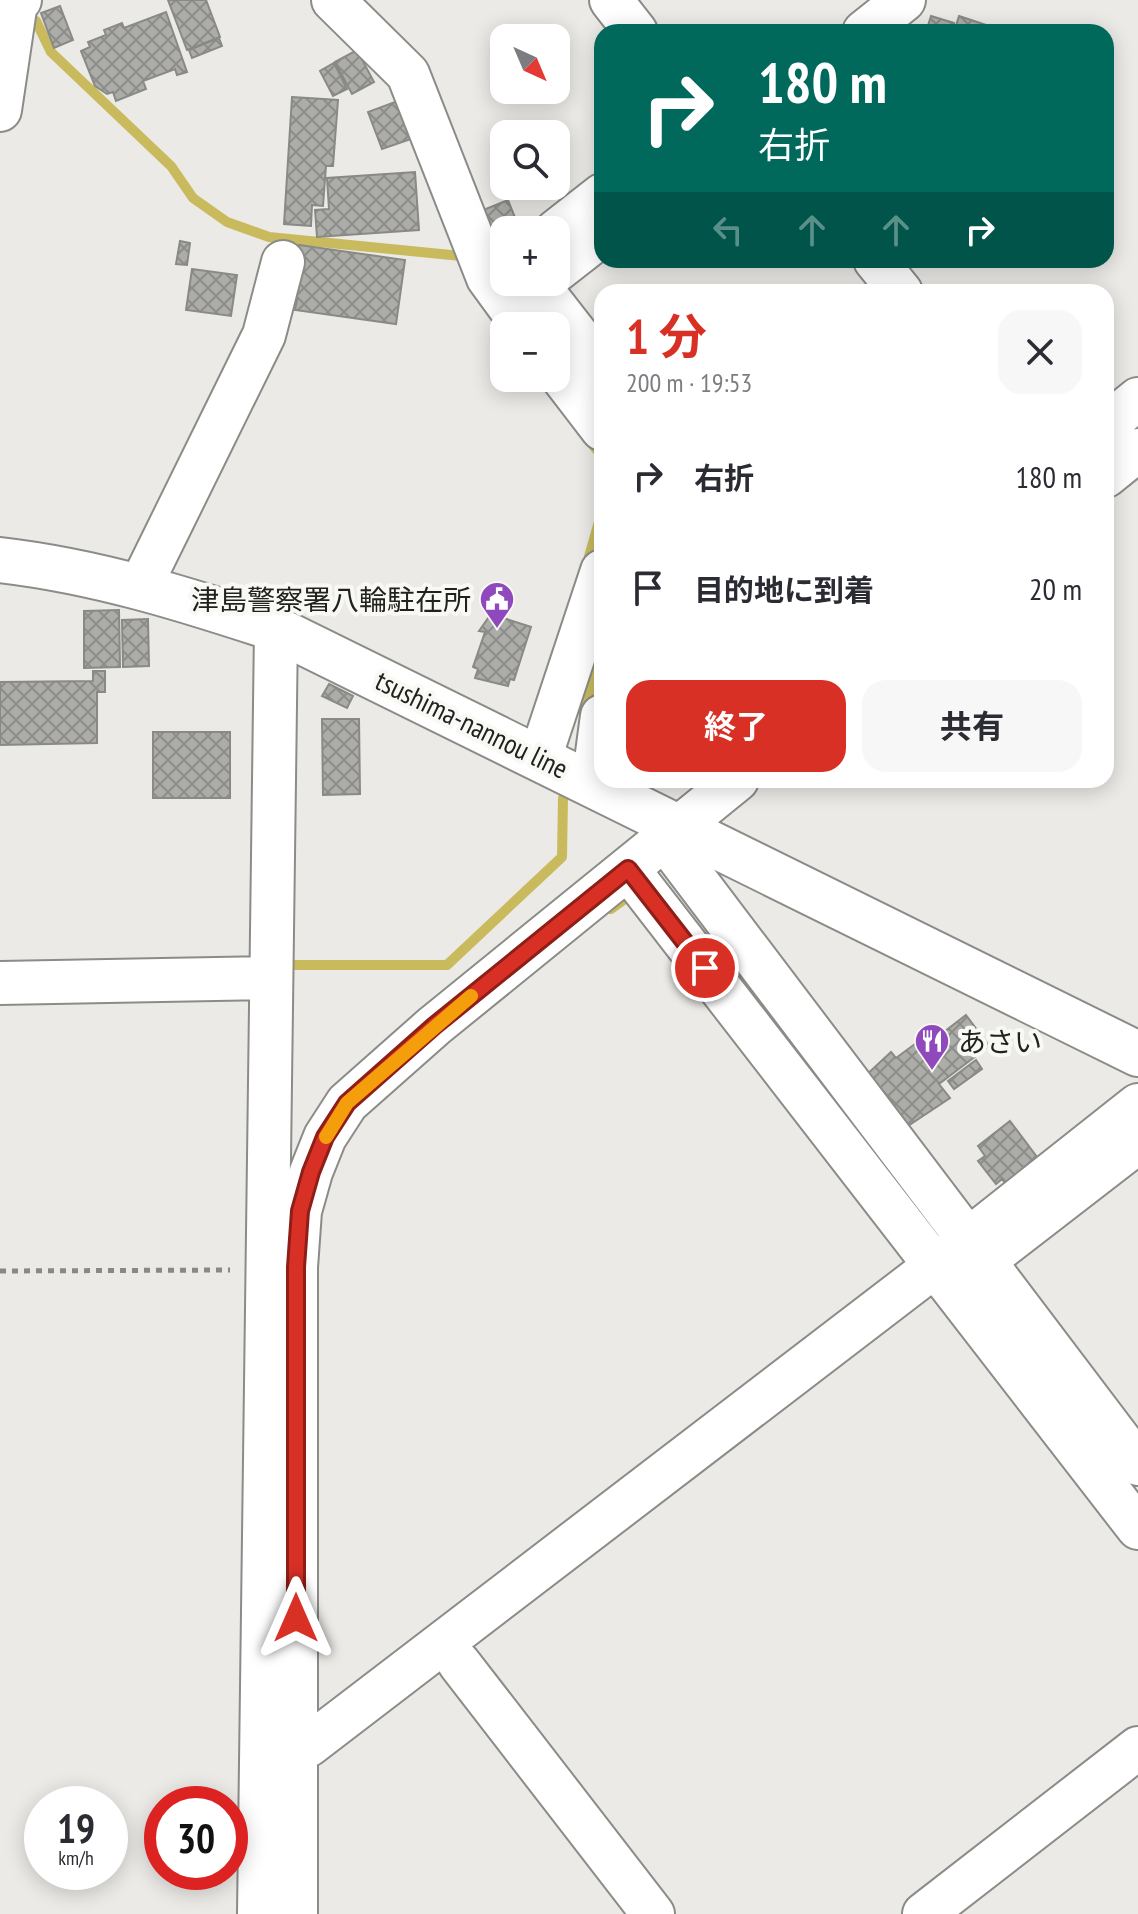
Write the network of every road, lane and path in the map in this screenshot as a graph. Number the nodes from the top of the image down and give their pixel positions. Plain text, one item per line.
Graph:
1 (333, 0) edge
2 (611, 0) edge
3 (904, 0) edge
4 (12, 1) edge
5 (630, 24) edge
6 (874, 24) edge
7 (0, 110) edge
8 (594, 201) edge
9 (570, 220) edge
10 (490, 227) edge
11 (594, 240) edge
12 (570, 257) edge
13 (283, 262) dead end
14 (882, 268) edge
15 (894, 284) edge
16 (530, 296) edge
17 (594, 359) edge
18 (570, 387) edge
19 (1138, 399) edge
20 (1114, 418) edge
21 (594, 419) edge
22 (1138, 450) edge
23 (1114, 470) edge
24 (0, 560) edge
25 (140, 587) junction
26 (594, 595) edge
27 (276, 629) junction
28 (540, 758) junction
29 (594, 776) edge
30 (593, 783) joint
31 (603, 788) edge
32 (689, 788) edge
33 (724, 788) edge
34 (670, 821) junction
35 (628, 869) junction
36 (0, 955) edge
37 (270, 964) junction
38 (0, 983) edge
39 (1138, 1054) edge
40 (1138, 1105) edge
41 (1138, 1142) edge
42 (959, 1262) junction
43 (267, 1270) junction
44 (0, 1271) edge
45 (1138, 1464) edge
46 (1138, 1528) edge
47 (459, 1663) junction
48 (1138, 1748) edge
49 (296, 1763) junction
50 (259, 1914) edge
51 (296, 1914) edge
52 (653, 1914) edge
53 (924, 1914) edge

1 - 10 street
2 - 5 street
3 - 6 street
4 - 7 street
8 - 9 street
11 - 12 street
13 - 25 street
14 - 15 street
16 - 17 street
18 - 21 street
19 - 20 street
22 - 23 street
24 - 25 main road, tsushima-nannou line
25 - 27 main road, tsushima-nannou line
26 - 28 street
27 - 28 main road, tsushima-nannou line
27 - 37 street
28 - 30 main road, tsushima-nannou line
29 - 30 street
31 - 34 main road, tsushima-nannou line
32 - 34 street
33 - 34 street
34 - 35 street
34 - 39 main road, tsushima-nannou line
34 - 42 street
35 - 42 street
35 - 49 street
36 - 37 street
37 - 38 street
37 - 43 street
40 - 42 street
41 - 42 street
42 - 45 street
42 - 46 street
42 - 47 street
42 - 49 street
43 - 44 path
43 - 50 street
47 - 49 street
47 - 52 street
48 - 53 street
49 - 51 street

